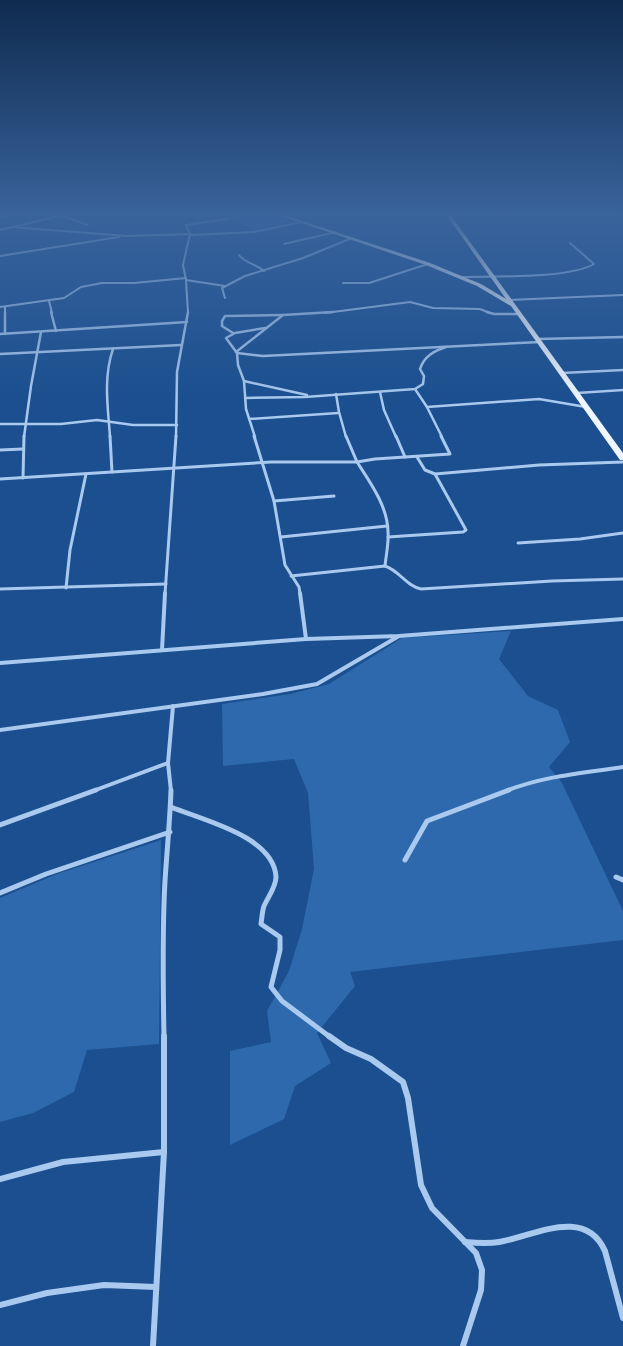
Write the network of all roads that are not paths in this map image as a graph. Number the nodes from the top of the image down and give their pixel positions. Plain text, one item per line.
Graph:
1 (185, 276) edge
2 (246, 276) edge
3 (391, 276) edge
4 (459, 276) edge
5 (492, 276) junction
6 (497, 276) edge
7 (462, 277) junction
8 (186, 279) junction
9 (344, 283) dead end
10 (225, 286) junction
11 (623, 295) edge
12 (225, 298) dead end
13 (509, 300) junction
14 (49, 301) junction
15 (513, 306) junction
16 (0, 307) edge
17 (5, 307) junction
18 (520, 314) junction
19 (283, 315) junction
20 (187, 322) junction
21 (266, 328) junction
22 (56, 331) junction
23 (41, 332) junction
24 (233, 333) junction
25 (0, 334) edge
26 (5, 334) junction
27 (623, 337) edge
28 (539, 341) junction
29 (181, 345) junction
30 (451, 346) junction
31 (242, 347) junction
32 (234, 348) junction
33 (114, 349) junction
34 (38, 352) junction
35 (236, 353) junction
36 (0, 354) edge
37 (623, 370) edge
38 (562, 373) junction
39 (244, 381) junction
40 (415, 389) junction
41 (623, 390) edge
42 (380, 392) junction
43 (577, 393) junction
44 (336, 394) junction
45 (312, 396) junction
46 (245, 398) junction
47 (427, 407) junction
48 (586, 407) junction
49 (338, 413) junction
50 (249, 420) junction
51 (25, 422) junction
52 (108, 422) junction
53 (0, 424) edge
54 (177, 425) junction
55 (23, 449) junction
56 (0, 450) edge
57 (622, 454) edge
58 (405, 457) junction
59 (417, 457) junction
60 (357, 462) junction
61 (623, 462) edge
62 (264, 463) junction
63 (174, 468) junction
64 (112, 472) junction
65 (86, 474) junction
66 (435, 474) junction
67 (23, 478) junction
68 (0, 479) edge
69 (334, 496) dead end
70 (274, 501) junction
71 (388, 526) junction
72 (623, 534) edge
73 (281, 537) junction
74 (388, 537) junction
75 (518, 542) dead end
76 (385, 566) junction
77 (291, 576) junction
78 (623, 579) edge
79 (166, 584) junction
80 (66, 588) junction
81 (0, 589) edge
82 (623, 619) edge
83 (399, 636) junction
84 (306, 639) junction
85 (162, 650) junction
86 (0, 663) edge
87 (173, 706) junction
88 (0, 730) edge
89 (168, 763) junction
90 (623, 767) edge
91 (170, 807) junction
92 (0, 825) edge
93 (170, 832) junction
94 (405, 860) dead end
95 (616, 877) dead end
96 (623, 880) edge
97 (0, 893) edge
98 (164, 1152) junction
99 (0, 1179) edge
100 (465, 1242) junction
101 (156, 1288) junction
102 (0, 1305) edge
103 (623, 1318) edge
104 (153, 1346) edge
105 (463, 1346) edge

1 - 8 street
2 - 10 street
3 - 9 street
4 - 7 main road
5 - 6 street
5 - 7 street
5 - 13 main road
7 - 15 main road
8 - 10 street
8 - 14 street
8 - 20 street
10 - 12 street
11 - 13 street
13 - 15 main road
14 - 17 street
14 - 22 street
15 - 18 main road
16 - 17 street
17 - 26 street
18 - 19 street
18 - 28 main road
19 - 21 street
19 - 24 street
20 - 22 street
20 - 29 street
21 - 24 street
21 - 31 street
22 - 23 street
23 - 26 street
23 - 34 street
24 - 32 street
25 - 26 street
27 - 28 street
28 - 30 street
28 - 38 main road
29 - 33 street
29 - 54 street
30 - 35 street
30 - 40 street
31 - 32 street
31 - 35 street
32 - 35 street
33 - 34 street
33 - 52 street
34 - 36 street
34 - 51 street
35 - 39 street
37 - 38 street
38 - 43 main road
39 - 45 street
39 - 46 street
40 - 42 street
40 - 47 street
41 - 43 street
42 - 44 street
42 - 58 street
43 - 48 main road
44 - 45 street
44 - 49 street
45 - 46 street
46 - 50 street
47 - 48 street
47 - 59 street
48 - 57 main road
49 - 50 street
49 - 60 street
50 - 62 street
51 - 52 street
51 - 53 street
51 - 55 street
52 - 54 street
52 - 64 street
54 - 63 street
55 - 56 street
55 - 67 street
58 - 59 street
58 - 60 street
59 - 66 street
60 - 62 street
60 - 71 street
61 - 66 street
62 - 63 street
62 - 70 street
63 - 64 street
63 - 79 street
64 - 65 street
65 - 67 street
65 - 80 street
66 - 74 street
67 - 68 street
69 - 70 street
70 - 73 street
71 - 73 street
71 - 74 street
72 - 75 street
73 - 77 street
74 - 76 street
76 - 77 street
76 - 78 street
77 - 84 street
79 - 80 street
79 - 85 street
80 - 81 street
82 - 83 street
83 - 84 street
83 - 87 street
84 - 85 street
85 - 86 street
87 - 88 street
87 - 89 street
89 - 91 street
89 - 92 street
90 - 94 street
91 - 93 street
91 - 100 street
93 - 97 street
93 - 98 street
95 - 96 street
98 - 99 street
98 - 101 street
100 - 103 street
100 - 105 street
101 - 102 street
101 - 104 street

